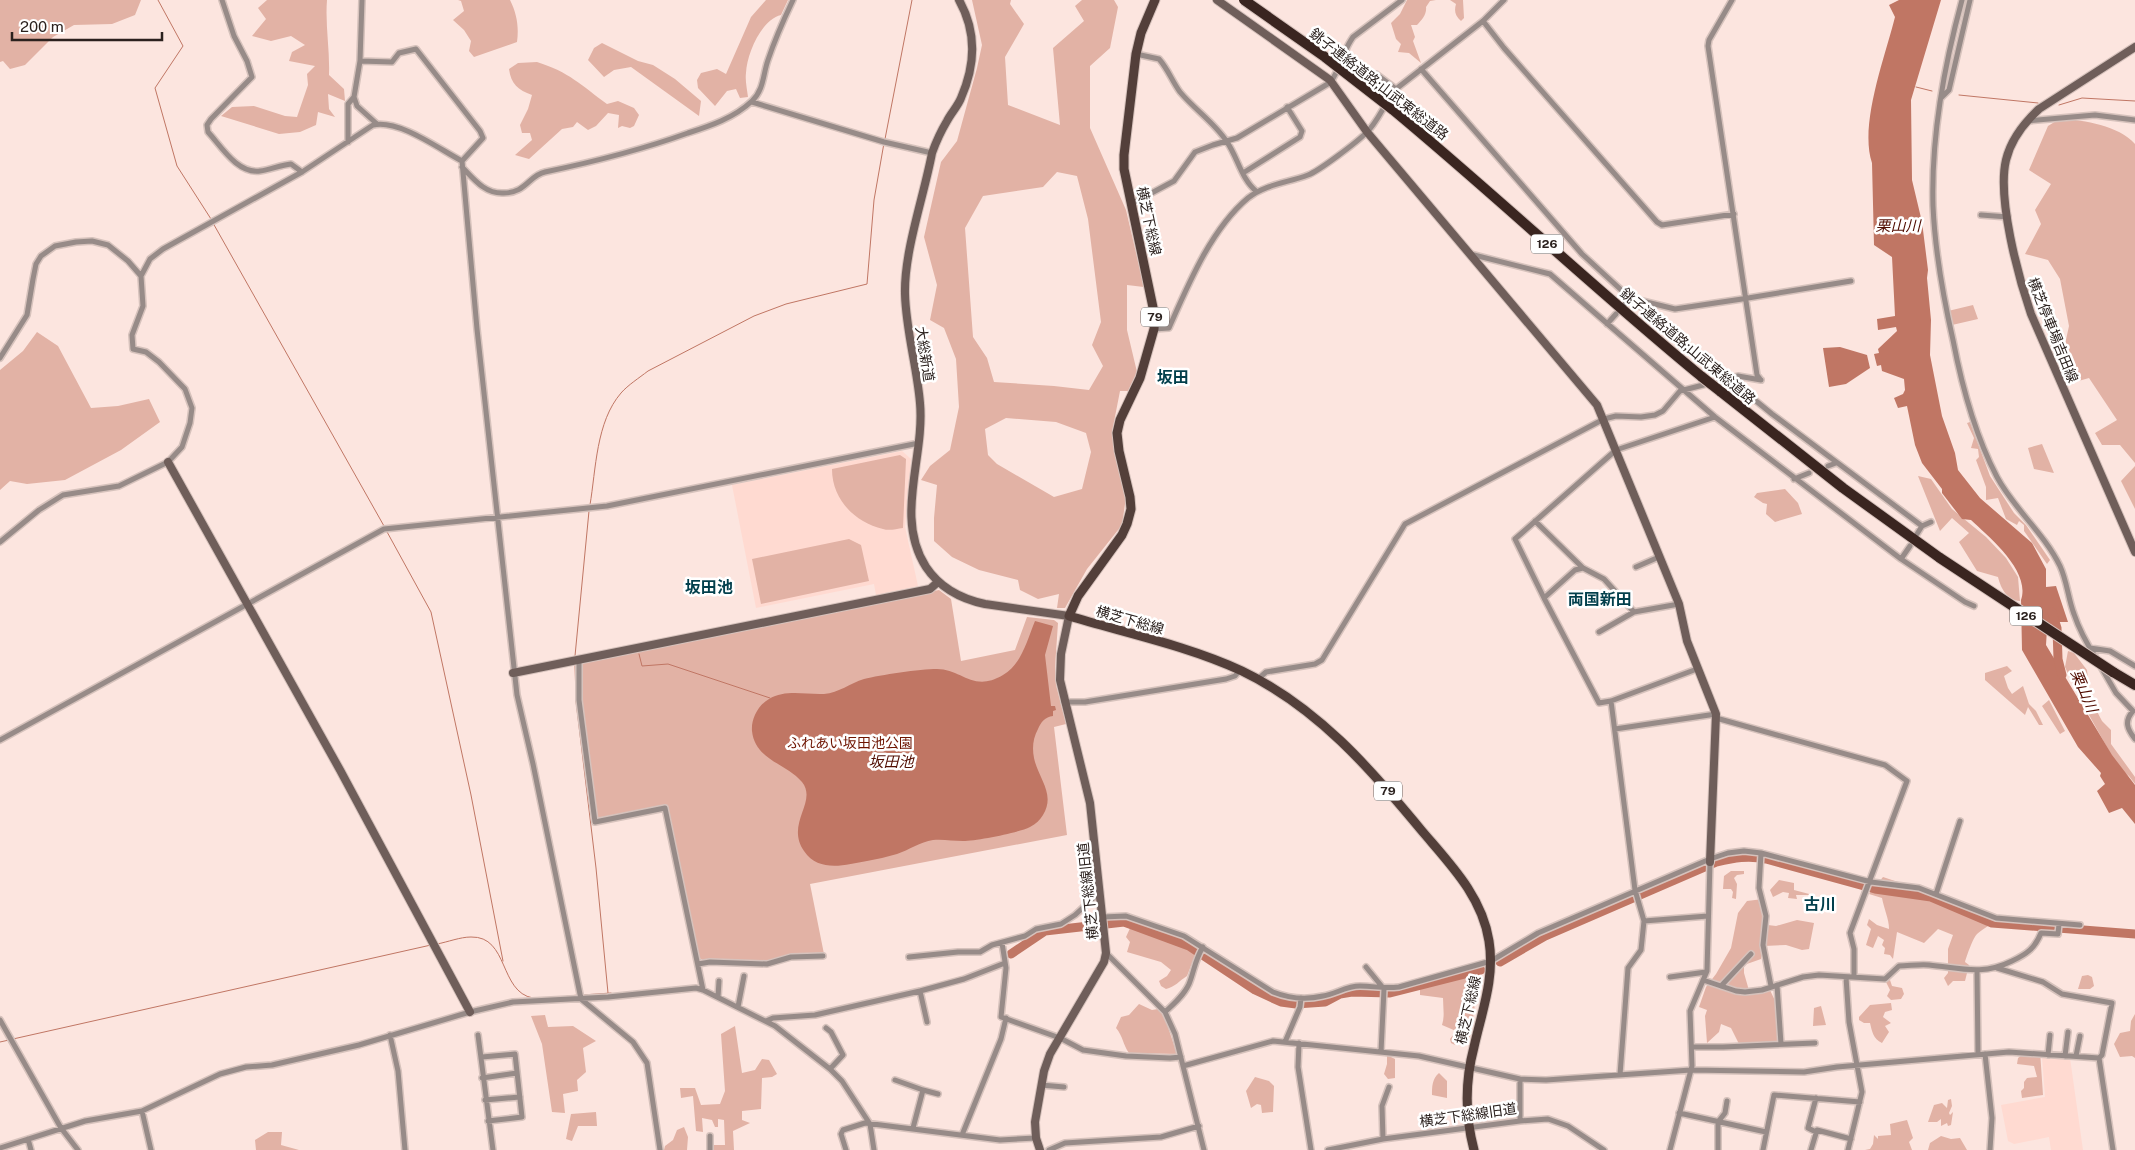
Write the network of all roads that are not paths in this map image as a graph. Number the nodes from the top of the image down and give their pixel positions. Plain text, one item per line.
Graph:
1 (222, 0) edge
2 (362, 0) edge
3 (793, 0) edge
4 (959, 0) edge
5 (1155, 0) edge
6 (1217, 0) edge
7 (1244, 0) edge
8 (1402, 0) edge
9 (1504, 0) edge
10 (1732, 0) edge
11 (1962, 0) edge
12 (1970, 0) edge
13 (1483, 21) junction
14 (2135, 47) edge
15 (1136, 54) junction
16 (1343, 60) junction
17 (360, 61) junction
18 (1421, 69) junction
19 (1331, 82) junction
20 (1396, 89) junction
21 (354, 96) junction
22 (1941, 98) junction
23 (752, 102) junction
24 (1287, 107) junction
25 (2027, 120) junction
26 (2135, 120) edge
27 (378, 124) junction
28 (1367, 132) junction
29 (348, 142) junction
30 (1227, 142) junction
31 (932, 153) junction
32 (462, 164) junction
33 (302, 172) junction
34 (1242, 173) junction
35 (1257, 192) junction
36 (1131, 204) junction
37 (1734, 214) junction
38 (1982, 215) dead end
39 (2008, 217) junction
40 (1468, 253) junction
41 (141, 276) junction
42 (1851, 280) dead end
43 (1746, 297) junction
44 (1630, 298) junction
45 (1625, 304) dead end
46 (1616, 314) dead end
47 (1606, 324) junction
48 (1154, 329) junction
49 (0, 358) edge
50 (1729, 380) junction
51 (1684, 390) junction
52 (1715, 417) junction
53 (1604, 419) junction
54 (919, 443) junction
55 (1616, 450) junction
56 (168, 462) junction
57 (1836, 462) junction
58 (1828, 466) dead end
59 (1809, 473) dead end
60 (1794, 479) junction
61 (497, 517) junction
62 (1535, 521) junction
63 (1931, 522) dead end
64 (1922, 526) junction
65 (1917, 534) dead end
66 (0, 542) edge
67 (1910, 546) dead end
68 (2135, 552) edge
69 (1659, 557) junction
70 (1901, 559) junction
71 (1636, 567) dead end
72 (1583, 568) junction
73 (938, 582) junction
74 (1544, 598) junction
75 (247, 603) junction
76 (1678, 604) junction
77 (1974, 606) dead end
78 (1634, 612) junction
79 (1069, 616) junction
80 (1598, 632) dead end
81 (2090, 648) junction
82 (579, 660) junction
83 (2135, 666) edge
84 (1697, 669) junction
85 (1240, 670) junction
86 (513, 673) junction
87 (1258, 679) junction
88 (2135, 685) edge
89 (1611, 700) junction
90 (1064, 702) junction
91 (2134, 711) edge
92 (1716, 716) junction
93 (1614, 728) junction
94 (2135, 739) edge
95 (0, 740) edge
96 (1960, 821) dead end
97 (1761, 853) junction
98 (1710, 863) junction
99 (1871, 882) junction
100 (1635, 890) junction
101 (1100, 892) junction
102 (1936, 894) junction
103 (1708, 916) junction
104 (1103, 917) junction
105 (1644, 921) junction
106 (2058, 924) junction
107 (2080, 925) dead end
108 (1002, 943) junction
109 (1201, 950) junction
110 (1106, 953) junction
111 (1751, 954) dead end
112 (823, 956) dead end
113 (909, 957) dead end
114 (1491, 961) junction
115 (1005, 963) junction
116 (698, 964) junction
117 (1366, 967) dead end
118 (1997, 968) junction
119 (1978, 970) junction
120 (1706, 972) junction
121 (744, 976) dead end
122 (1670, 976) dead end
123 (1846, 977) junction
124 (1854, 977) junction
125 (719, 980) dead end
126 (1703, 980) junction
127 (1777, 985) junction
128 (1721, 986) junction
129 (1771, 986) junction
130 (1384, 989) junction
131 (703, 990) junction
132 (920, 991) junction
133 (718, 997) junction
134 (1301, 998) junction
135 (581, 999) junction
136 (738, 1007) junction
137 (470, 1012) junction
138 (1165, 1012) junction
139 (1006, 1018) junction
140 (0, 1020) edge
141 (766, 1020) junction
142 (927, 1022) dead end
143 (826, 1028) dead end
144 (2068, 1032) dead end
145 (390, 1035) junction
146 (478, 1035) dead end
147 (2050, 1035) dead end
148 (2080, 1036) dead end
149 (1060, 1038) junction
150 (1285, 1042) junction
151 (1300, 1043) junction
152 (1815, 1043) dead end
153 (1781, 1044) junction
154 (1692, 1047) junction
155 (1380, 1052) junction
156 (1978, 1054) junction
157 (1985, 1054) junction
158 (2048, 1055) junction
159 (2065, 1056) junction
160 (2076, 1056) junction
161 (482, 1057) junction
162 (1181, 1057) junction
163 (2099, 1058) junction
164 (1857, 1065) junction
165 (1184, 1066) junction
166 (1469, 1068) junction
167 (830, 1069) junction
168 (1691, 1070) junction
169 (517, 1073) junction
170 (1620, 1075) junction
171 (482, 1078) junction
172 (1520, 1079) junction
173 (895, 1080) dead end
174 (1042, 1085) junction
175 (1389, 1087) dead end
176 (1064, 1088) dead end
177 (923, 1090) junction
178 (938, 1094) dead end
179 (520, 1097) junction
180 (1816, 1098) junction
181 (486, 1100) junction
182 (1727, 1101) dead end
183 (1860, 1102) junction
184 (142, 1111) junction
185 (1679, 1113) junction
186 (488, 1120) junction
187 (1520, 1121) junction
188 (1718, 1122) junction
189 (870, 1124) junction
190 (1199, 1126) junction
191 (61, 1128) junction
192 (913, 1128) junction
193 (1469, 1128) junction
194 (1766, 1132) junction
195 (1816, 1132) junction
196 (962, 1135) junction
197 (710, 1136) dead end
198 (1036, 1138) junction
199 (28, 1139) junction
200 (1383, 1139) junction
201 (1851, 1139) junction
202 (0, 1148) edge
203 (31, 1150) edge
204 (78, 1150) edge
205 (151, 1150) edge
206 (405, 1150) edge
207 (493, 1150) edge
208 (660, 1150) edge
209 (710, 1150) edge
210 (846, 1150) edge
211 (874, 1150) edge
212 (1040, 1150) edge
213 (1049, 1150) edge
214 (1204, 1150) edge
215 (1311, 1150) edge
216 (1328, 1150) edge
217 (1474, 1150) edge
218 (1604, 1150) edge
219 (1670, 1150) edge
220 (1718, 1150) edge
221 (1763, 1150) edge
222 (1811, 1150) edge
223 (1848, 1150) edge
224 (1990, 1150) edge
225 (2113, 1150) edge

1 - 33 street
2 - 17 street
3 - 23 street
4 - 31 street, 大総新道
5 - 15 main road, 横芝下総線 / 79
6 - 19 street
7 - 88 highway, 銚子連絡道路;山武東総道路 / 126, bridge
8 - 16 street
9 - 13 street
10 - 37 street
11 - 22 street
12 - 22 street
13 - 18 street
13 - 37 street
14 - 25 street, 横芝停車場吉田線
15 - 30 street
15 - 36 main road, 横芝下総線 / 79
16 - 19 street
16 - 20 street
17 - 21 street
17 - 32 street
18 - 20 street
18 - 44 street
19 - 24 street
19 - 28 street
20 - 28 street
21 - 27 street
21 - 29 street
22 - 81 street
23 - 31 street
23 - 32 street
24 - 30 street
24 - 34 street
25 - 26 street
25 - 39 street, 横芝停車場吉田線
27 - 29 street
27 - 32 street
28 - 35 street
28 - 40 street
29 - 33 street
30 - 34 street
30 - 36 street
31 - 54 street, 大総新道
32 - 61 street
33 - 41 street
34 - 35 street
35 - 48 street
36 - 48 main road, 横芝下総線 / 79
37 - 43 street
38 - 39 street
39 - 68 street, 横芝停車場吉田線
40 - 47 street
40 - 53 street
41 - 49 street
41 - 56 street
42 - 43 street
43 - 44 street
43 - 50 street
44 - 45 street
44 - 50 street
46 - 47 street
47 - 51 street
48 - 79 main road, 横芝下総線 / 79
50 - 51 street
50 - 57 street
51 - 52 street
51 - 53 street
52 - 55 street
52 - 60 street
53 - 55 street
53 - 87 street
54 - 61 street
54 - 73 street, 大総新道
55 - 62 street
55 - 69 street
56 - 66 street
56 - 75 street
57 - 58 street
57 - 64 street
59 - 60 street
60 - 70 street
61 - 75 street
61 - 86 street
62 - 72 street
62 - 74 street
63 - 64 street
64 - 65 street
67 - 70 street
69 - 71 street
69 - 76 street
70 - 77 street
72 - 74 street
72 - 78 street
73 - 79 street, 大総新道
73 - 82 street
74 - 89 street
75 - 95 street
75 - 137 street
76 - 78 street
76 - 84 street
78 - 80 street
79 - 85 main road, 横芝下総線 / 79
79 - 90 street, 横芝下総線旧道
81 - 83 street
81 - 91 street
82 - 86 street
82 - 116 street
84 - 89 street
84 - 92 street
85 - 87 main road, 横芝下総線 / 79
85 - 90 street
86 - 135 street
87 - 114 main road, 横芝下総線 / 79
89 - 93 street
90 - 101 street, 横芝下総線旧道
91 - 94 street
92 - 93 street
92 - 98 street
92 - 99 street
93 - 100 street
96 - 102 street
97 - 98 street
97 - 99 street
97 - 129 street
98 - 100 street
98 - 103 street
99 - 102 street
99 - 124 street
100 - 105 street
100 - 114 street
101 - 104 street, 横芝下総線旧道
101 - 108 street
102 - 106 street
103 - 105 street
103 - 120 street
104 - 109 street
104 - 110 street, 横芝下総線旧道
105 - 170 street
106 - 107 street
106 - 118 street
108 - 113 street
108 - 115 street
109 - 134 street
109 - 138 street
110 - 138 street
110 - 149 street, 横芝下総線旧道
111 - 128 street
112 - 116 street
114 - 130 street
114 - 166 main road, 横芝下総線 / 79
115 - 132 street
115 - 139 street
116 - 131 street
117 - 130 street
118 - 119 street
118 - 163 street
119 - 124 street
119 - 156 street
120 - 122 street
120 - 126 street
121 - 136 street
123 - 124 street
123 - 127 street
123 - 164 street
125 - 133 street
126 - 128 street
126 - 154 street
127 - 129 street
127 - 153 street
128 - 129 street
130 - 134 street
130 - 155 street
131 - 133 street
131 - 135 street
132 - 141 street
132 - 142 street
133 - 136 street
134 - 150 street
135 - 137 street
135 - 208 street
136 - 141 street
137 - 145 street
138 - 162 street
139 - 149 street
139 - 196 street
140 - 191 street
141 - 167 street
143 - 167 street
144 - 159 street
145 - 184 street
145 - 206 street
146 - 161 street
147 - 158 street
148 - 160 street
149 - 162 street
149 - 174 street, 横芝下総線旧道
150 - 151 street
150 - 165 street
151 - 155 street
151 - 215 street
152 - 153 street
153 - 154 street
154 - 168 street
155 - 166 street
156 - 157 street
156 - 164 street
157 - 158 street
157 - 224 street
158 - 159 street
159 - 160 street
160 - 163 street
161 - 169 street
161 - 171 street
162 - 165 street
163 - 225 street
164 - 168 street
164 - 183 street
165 - 190 street
166 - 172 street
166 - 193 main road, 横芝下総線 / 79
167 - 189 street
168 - 170 street
168 - 185 street
169 - 171 street
169 - 179 street
170 - 172 street
171 - 181 street
172 - 187 street
173 - 177 street
174 - 176 street
174 - 198 street, 横芝下総線旧道
175 - 200 street
177 - 178 street
177 - 192 street
179 - 181 street
179 - 186 street
180 - 183 street
180 - 194 street
180 - 195 street
181 - 186 street
182 - 188 street
183 - 201 street
184 - 191 street
184 - 205 street
185 - 188 street
185 - 219 street
186 - 207 street
187 - 193 street, 横芝下総線旧道
187 - 218 street, 横芝下総線旧道
188 - 194 street
188 - 220 street
189 - 192 street
189 - 210 street
189 - 211 street
190 - 213 street
190 - 214 street
191 - 199 street
191 - 204 street
192 - 196 street
193 - 200 street, 横芝下総線旧道
193 - 217 main road, 横芝下総線 / 79
194 - 221 street
195 - 201 street
195 - 222 street
196 - 198 street
197 - 209 street
198 - 212 street, 横芝下総線旧道
199 - 202 street
199 - 203 street
200 - 216 street, 横芝下総線旧道
201 - 223 street

